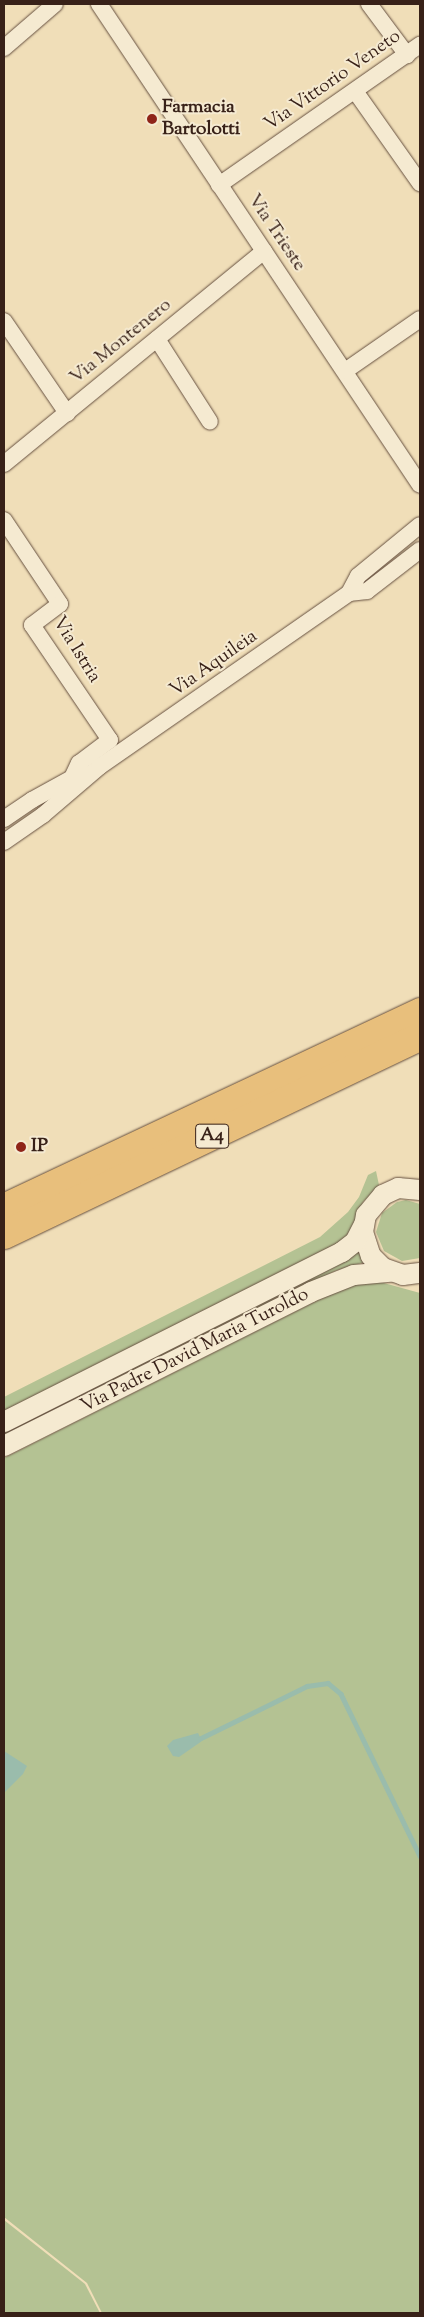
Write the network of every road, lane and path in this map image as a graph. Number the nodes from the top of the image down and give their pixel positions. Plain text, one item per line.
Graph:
1 (55, 4) edge
2 (98, 4) edge
3 (369, 4) edge
4 (420, 45) edge
5 (4, 48) edge
6 (407, 55) junction
7 (355, 91) junction
8 (420, 183) edge
9 (219, 185) junction
10 (264, 251) junction
11 (420, 319) edge
12 (4, 321) edge
13 (157, 339) junction
14 (345, 371) junction
15 (67, 413) junction
16 (210, 422) dead end
17 (4, 464) edge
18 (420, 485) edge
19 (4, 520) edge
20 (420, 525) edge
21 (420, 550) edge
22 (349, 593) junction
23 (99, 767) junction
24 (73, 776) junction
25 (4, 819) edge
26 (4, 842) edge
27 (420, 1012) edge
28 (420, 1037) edge
29 (420, 1190) edge
30 (4, 1208) edge
31 (364, 1224) junction
32 (4, 1235) edge
33 (390, 1272) junction
34 (420, 1273) edge
35 (4, 1422) edge
36 (4, 1446) edge

1 - 5 street
2 - 9 street, Via Trieste
3 - 6 street
4 - 6 street, Via Vittorio Veneto
6 - 7 street, Via Vittorio Veneto
7 - 8 street
7 - 9 street, Via Vittorio Veneto
9 - 10 street, Via Trieste
10 - 13 street, Via Montenero
10 - 14 street, Via Trieste
11 - 14 street
12 - 15 street
13 - 15 street, Via Montenero
13 - 16 street
14 - 18 street, Via Trieste
15 - 17 street, Via Montenero
19 - 24 street, Via Istria
20 - 22 street, Via Aquileia
21 - 22 street, Via Aquileia
22 - 23 street, Via Aquileia
23 - 24 street, Via Aquileia
23 - 26 street, Via Aquileia
24 - 25 street, Via Aquileia
27 - 30 highway, A4
28 - 32 highway, A4
29 - 31 street, Via Padre David Maria Turoldo
31 - 33 street
31 - 35 street, Via Padre David Maria Turoldo
33 - 34 street, Via Padre David Maria Turoldo
33 - 36 street, Via Padre David Maria Turoldo

